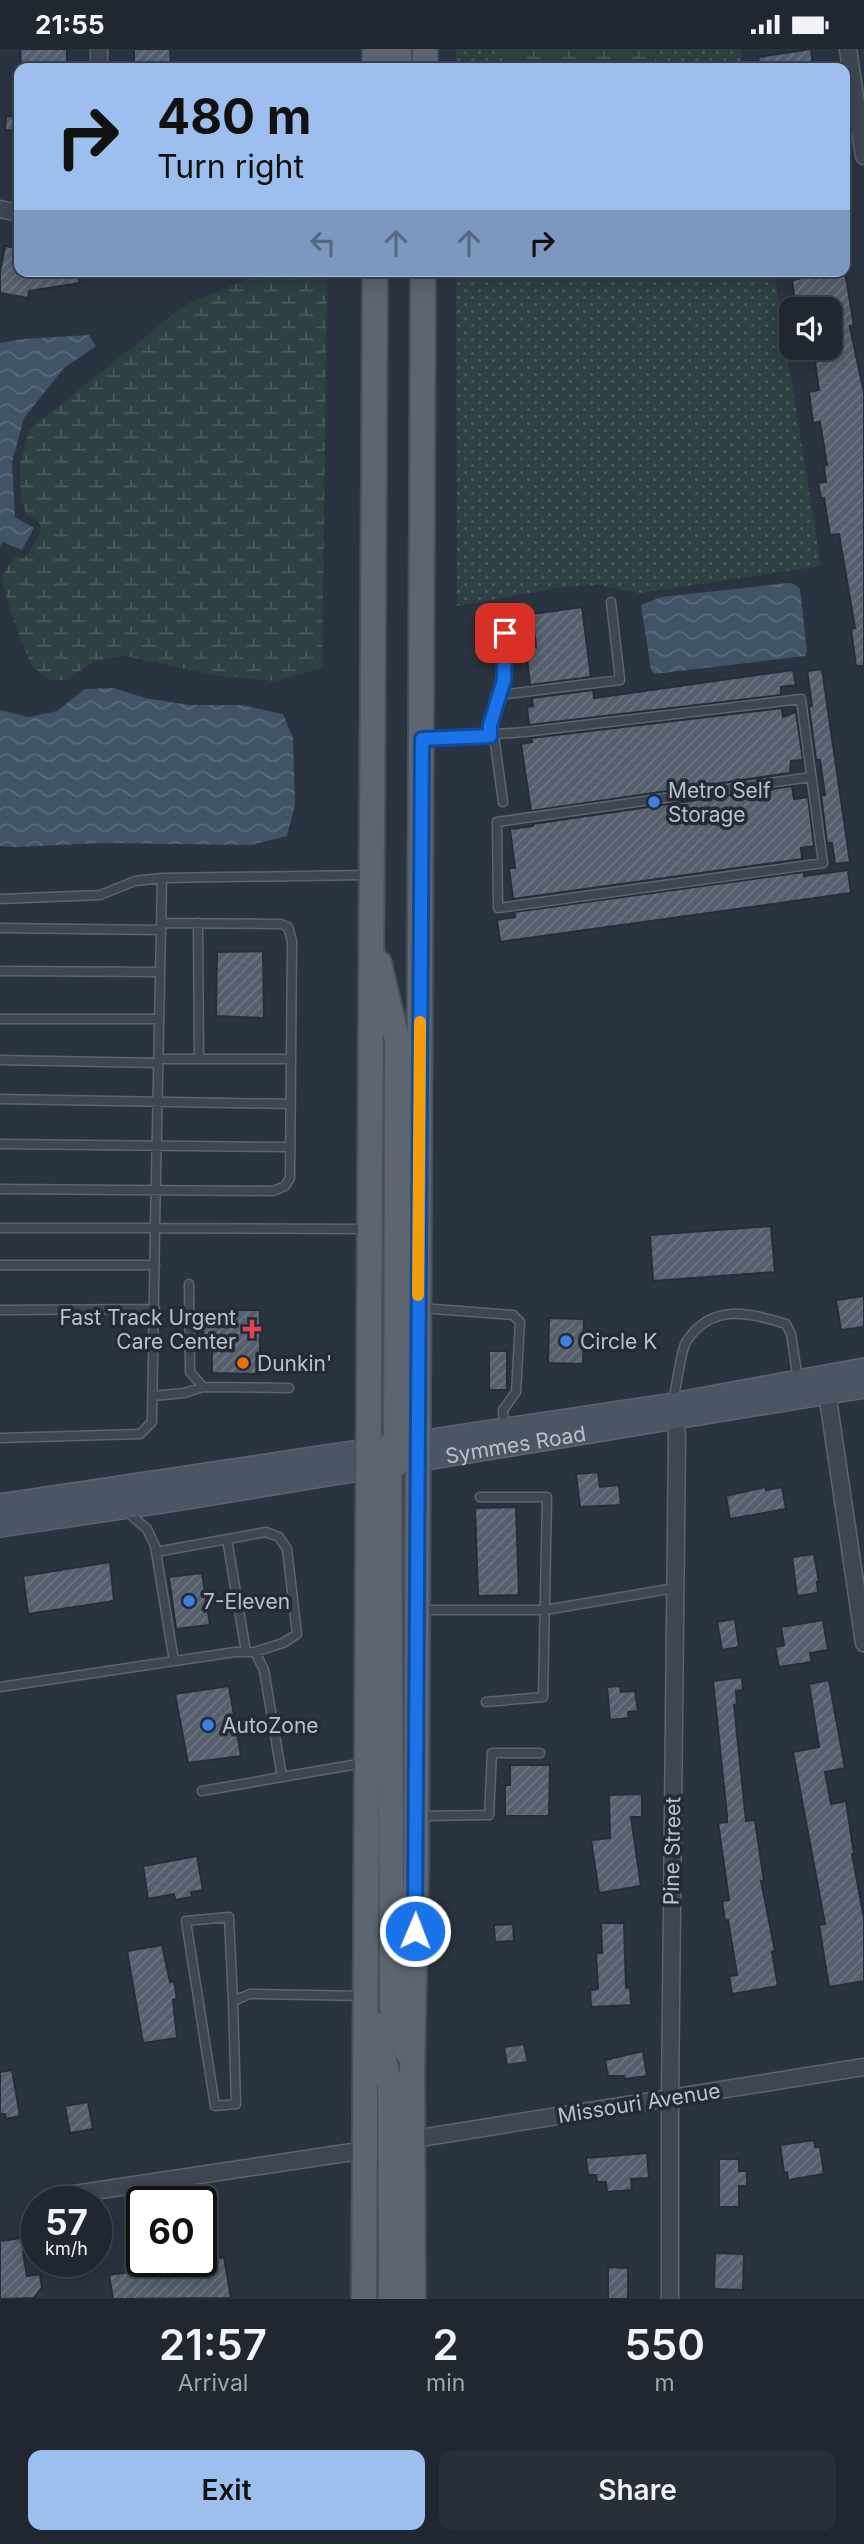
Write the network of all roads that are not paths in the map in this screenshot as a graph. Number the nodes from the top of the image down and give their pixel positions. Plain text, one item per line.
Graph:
1 (848, 49) edge
2 (864, 156) edge
3 (375, 277) edge
4 (423, 277) edge
5 (611, 602) dead end
6 (505, 609) dead end
7 (500, 695) junction
8 (492, 736) junction
9 (422, 739) junction
10 (811, 777) junction
11 (503, 802) dead end
12 (371, 875) junction
13 (162, 878) junction
14 (0, 899) edge
15 (198, 923) junction
16 (161, 926) junction
17 (0, 927) edge
18 (370, 936) junction
19 (0, 971) edge
20 (160, 972) junction
21 (0, 1019) edge
22 (159, 1019) junction
23 (199, 1059) junction
24 (291, 1059) junction
25 (0, 1060) edge
26 (158, 1061) junction
27 (0, 1099) edge
28 (158, 1101) junction
29 (291, 1104) junction
30 (0, 1144) edge
31 (157, 1146) junction
32 (290, 1147) junction
33 (0, 1189) edge
34 (157, 1192) junction
35 (0, 1228) edge
36 (155, 1228) junction
37 (369, 1229) junction
38 (0, 1265) edge
39 (155, 1265) junction
40 (189, 1284) dead end
41 (418, 1308) junction
42 (155, 1309) junction
43 (0, 1310) edge
44 (864, 1369) edge
45 (798, 1380) junction
46 (202, 1387) junction
47 (864, 1387) edge
48 (289, 1388) dead end
49 (827, 1392) junction
50 (153, 1396) junction
51 (674, 1412) junction
52 (504, 1429) junction
53 (0, 1438) edge
54 (393, 1455) junction
55 (480, 1497) dead end
56 (0, 1505) edge
57 (123, 1508) junction
58 (0, 1526) edge
59 (227, 1539) junction
60 (156, 1552) junction
61 (675, 1588) junction
62 (416, 1610) junction
63 (545, 1610) junction
64 (864, 1643) edge
65 (250, 1652) junction
66 (174, 1661) junction
67 (0, 1688) edge
68 (486, 1702) dead end
69 (540, 1753) dead end
70 (367, 1763) junction
71 (282, 1777) junction
72 (202, 1791) dead end
73 (416, 1816) junction
74 (366, 1996) junction
75 (233, 2001) junction
76 (864, 2067) edge
77 (412, 2069) junction
78 (670, 2097) junction
79 (414, 2139) junction
80 (365, 2150) junction
81 (112, 2188) edge
82 (364, 2299) edge
83 (391, 2299) edge
84 (414, 2299) edge
85 (670, 2299) edge

1 - 2 street
3 - 12 main road
4 - 9 main road
5 - 7 lane
6 - 7 lane
7 - 8 lane
8 - 9 lane
8 - 10 lane
8 - 11 lane
9 - 41 main road
10 - 10 lane
12 - 13 lane
12 - 18 main road
13 - 14 lane
13 - 16 lane
15 - 16 lane
15 - 23 lane
15 - 24 lane
16 - 17 lane
16 - 20 lane
18 - 37 main road
18 - 54 main road
19 - 20 lane
20 - 22 lane
21 - 22 lane
22 - 26 lane
23 - 24 lane
23 - 26 lane
24 - 29 lane
25 - 26 lane
26 - 28 lane
27 - 28 lane
28 - 29 lane
28 - 31 lane
29 - 32 lane
30 - 31 lane
31 - 32 lane
31 - 34 lane
32 - 34 lane
33 - 34 lane
34 - 36 lane
35 - 36 lane
36 - 37 lane
36 - 39 lane
37 - 54 main road
38 - 39 lane
39 - 42 lane
40 - 46 lane
41 - 52 lane
41 - 54 main road
42 - 43 lane
42 - 50 lane
44 - 45 street, Symmes Road
45 - 51 street, Symmes Road
45 - 51 lane
46 - 48 lane
46 - 50 lane
47 - 49 street, Symmes Road
49 - 51 street, Symmes Road
49 - 64 street
50 - 53 lane
51 - 52 street, Symmes Road
51 - 54 street, Symmes Road
51 - 61 street, Pine Street
52 - 54 street, Symmes Road
54 - 56 street, Symmes Road
54 - 57 street, Symmes Road
54 - 62 main road
54 - 70 main road
54 - 77 main road
55 - 63 lane
57 - 58 street, Symmes Road
57 - 60 lane
59 - 60 lane
59 - 65 lane
59 - 65 lane
60 - 66 lane
61 - 63 lane
61 - 78 street, Pine Street
62 - 63 lane
62 - 73 main road
63 - 68 lane
65 - 66 lane
65 - 71 lane
66 - 67 lane
69 - 73 lane
70 - 71 lane
70 - 74 main road
71 - 72 lane
73 - 77 main road
74 - 75 lane
74 - 80 main road
74 - 83 main road
75 - 75 lane
76 - 78 street, Missouri Avenue
77 - 79 main road
78 - 79 street, Missouri Avenue
78 - 85 street, Pine Street
79 - 84 main road
80 - 81 street
80 - 82 main road

